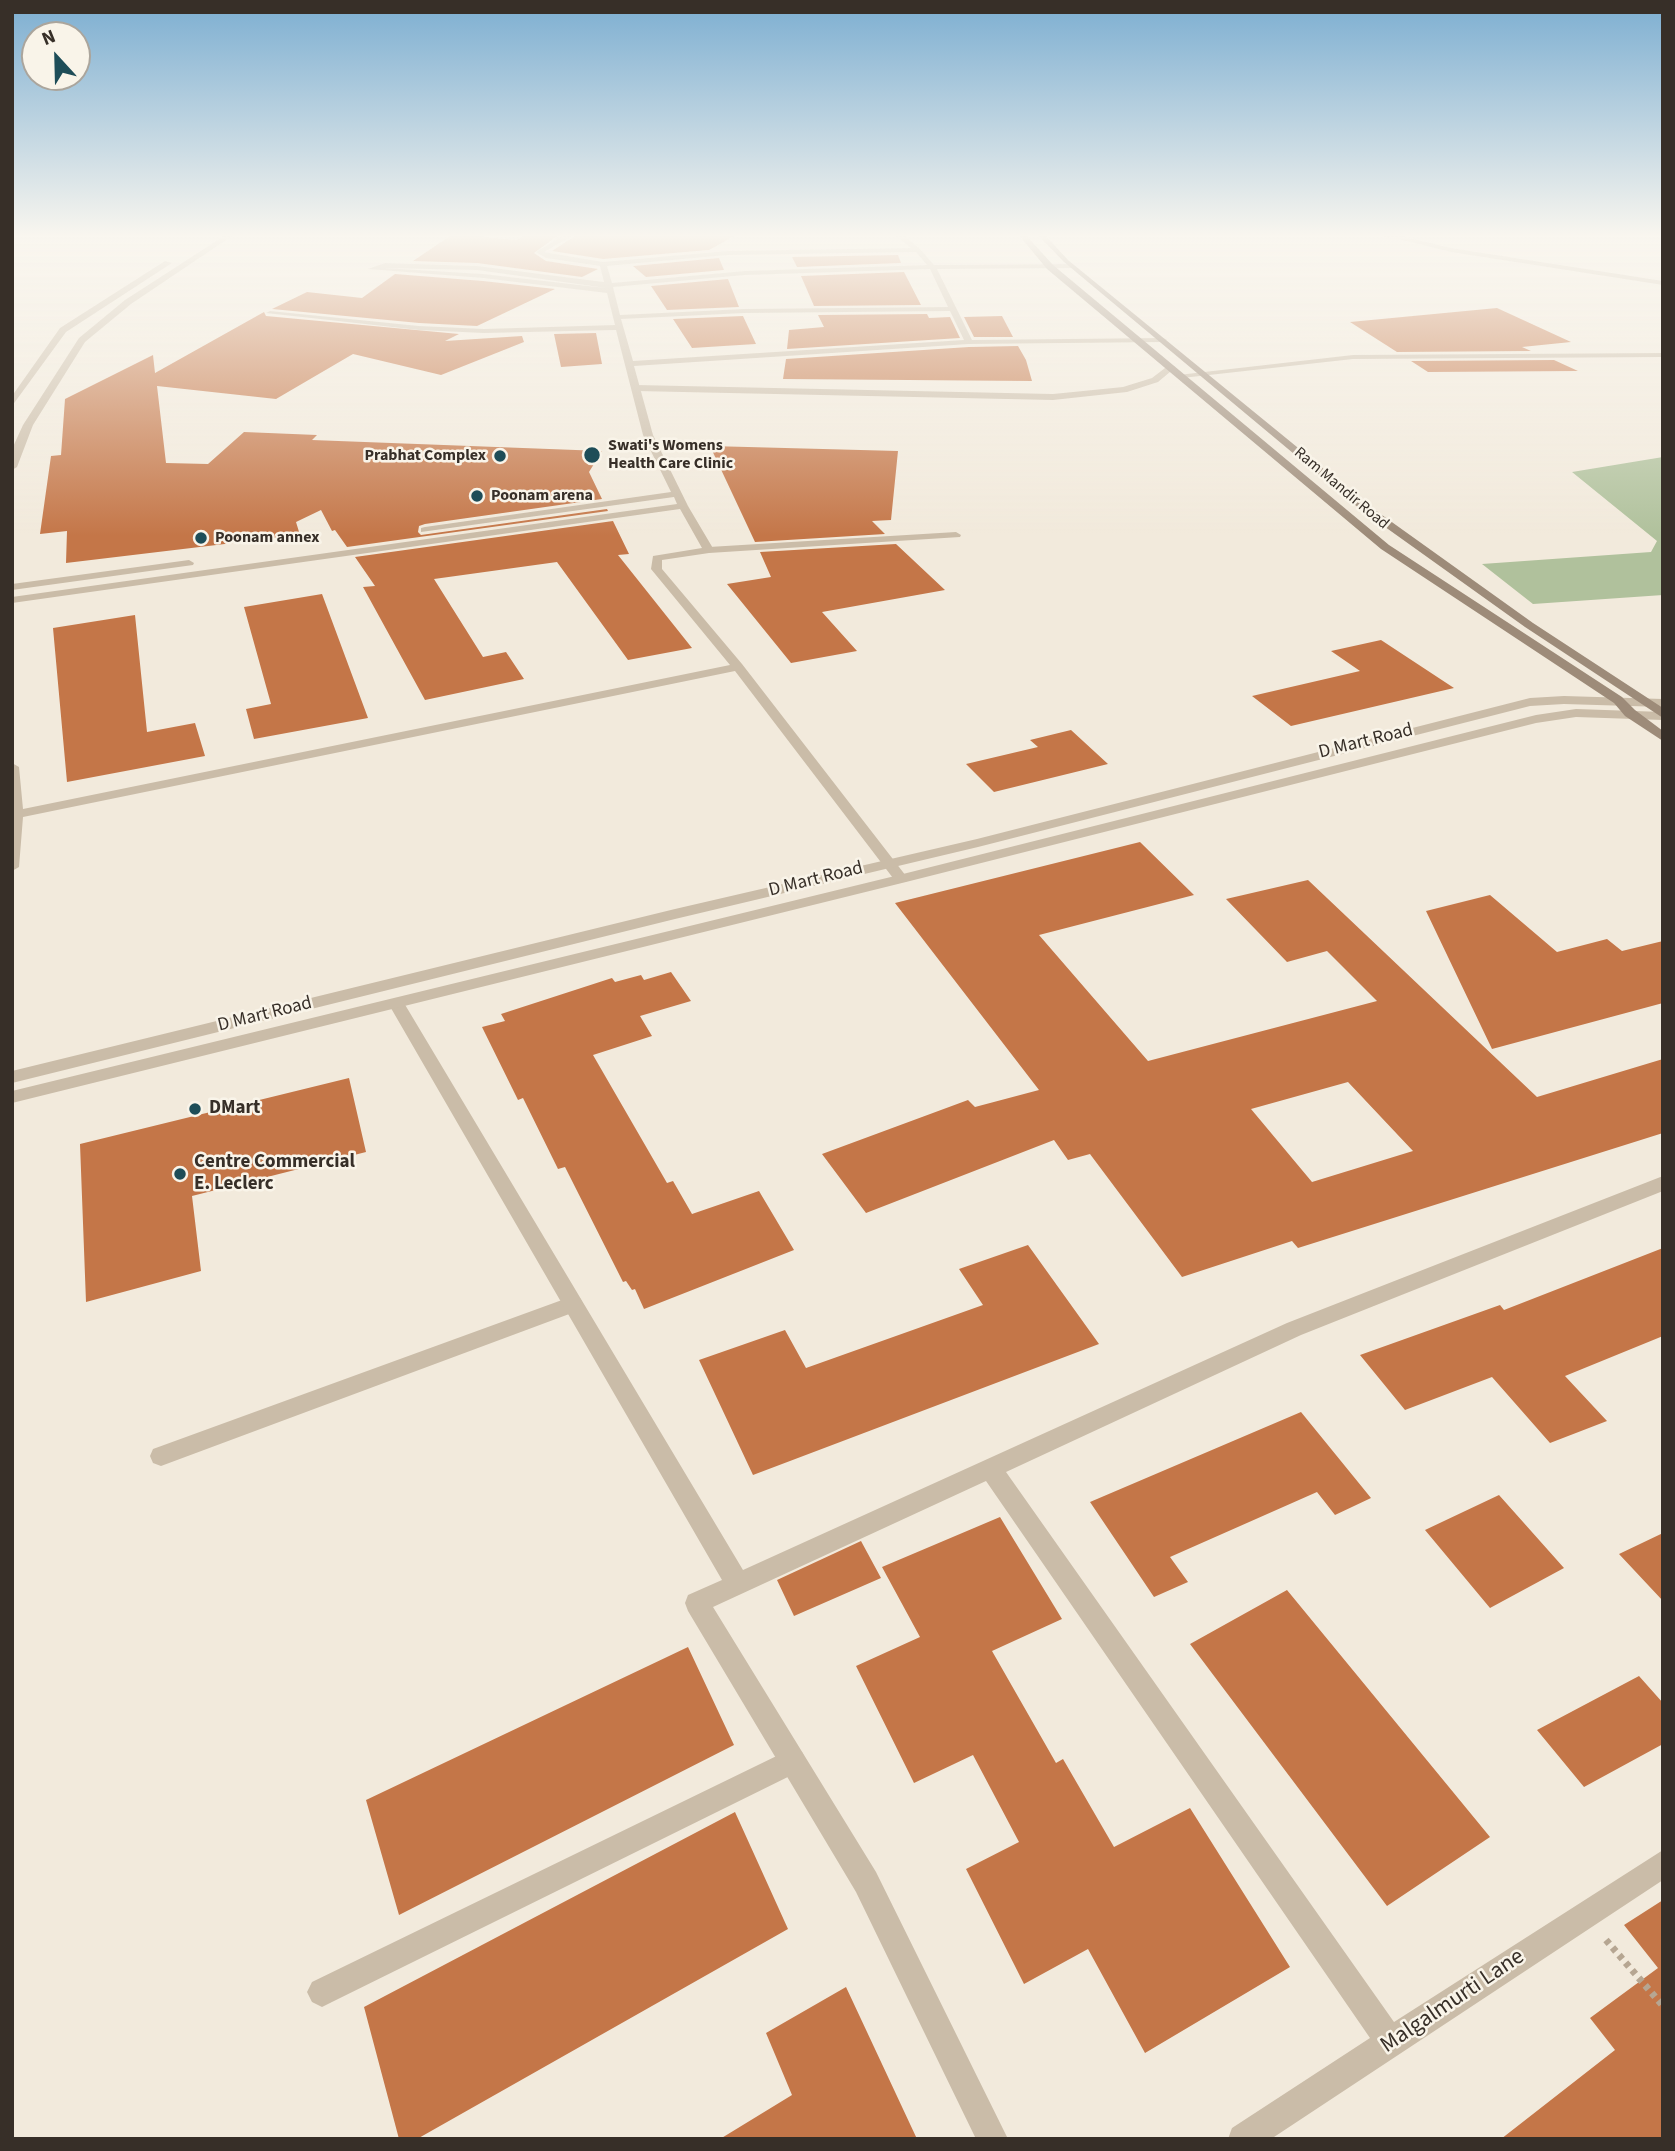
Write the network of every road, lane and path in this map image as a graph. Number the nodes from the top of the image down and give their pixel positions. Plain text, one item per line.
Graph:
1 (61, 334) edge
2 (89, 334) edge
3 (623, 334) edge
4 (965, 334) edge
5 (1131, 334) edge
6 (1156, 334) edge
7 (1163, 340) junction
8 (969, 342) junction
9 (1140, 342) junction
10 (1663, 355) edge
11 (630, 364) junction
12 (1171, 367) junction
13 (47, 371) junction
14 (1201, 373) junction
15 (1182, 375) junction
16 (636, 388) junction
17 (12, 403) edge
18 (12, 467) edge
19 (677, 494) junction
20 (683, 506) junction
21 (956, 536) dead end
22 (709, 550) junction
23 (12, 587) edge
24 (12, 600) edge
25 (738, 667) junction
26 (1618, 701) junction
27 (1656, 703) edge
28 (1630, 713) junction
29 (1663, 715) edge
30 (1663, 737) edge
31 (12, 768) edge
32 (14, 814) edge
33 (888, 863) junction
34 (12, 867) edge
35 (901, 879) junction
36 (396, 1003) junction
37 (12, 1077) edge
38 (12, 1097) edge
39 (1663, 1183) edge
40 (573, 1304) junction
41 (160, 1456) dead end
42 (991, 1469) junction
43 (737, 1583) junction
44 (793, 1761) junction
45 (1663, 1864) edge
46 (1584, 1915) junction
47 (322, 1992) dead end
48 (1663, 2006) edge
49 (1391, 2043) junction
50 (993, 2139) edge
51 (1243, 2139) edge

1 - 13 street
2 - 13 street
3 - 11 street
4 - 8 street
5 - 9 main road, Ram Mandir Road
6 - 7 main road
7 - 9 street
7 - 14 main road
8 - 9 street
8 - 11 street
9 - 12 main road, Ram Mandir Road
10 - 14 street
11 - 16 street
12 - 15 main road, Ram Mandir Road
12 - 16 street
13 - 17 street
13 - 18 street
14 - 15 street
14 - 27 main road
15 - 26 main road, Ram Mandir Road
16 - 19 street
19 - 20 street
19 - 23 street
20 - 22 street
20 - 24 street
21 - 22 street
22 - 25 street
25 - 32 street
25 - 33 street
26 - 27 street, D Mart Road
26 - 28 main road, Ram Mandir Road
26 - 33 street, D Mart Road
27 - 29 main road
28 - 29 street, D Mart Road
28 - 30 main road, Ram Mandir Road
28 - 35 street, D Mart Road
31 - 32 street
32 - 34 street
33 - 35 street
33 - 37 street, D Mart Road
35 - 36 street, D Mart Road
36 - 38 street, D Mart Road
36 - 40 street
39 - 42 street
40 - 41 street
40 - 43 street
42 - 43 street
42 - 49 street
43 - 44 street
44 - 47 street
44 - 50 street
45 - 46 street, Malgalmurti Lane
46 - 48 path
46 - 49 street, Malgalmurti Lane
49 - 51 street, Malgalmurti Lane

